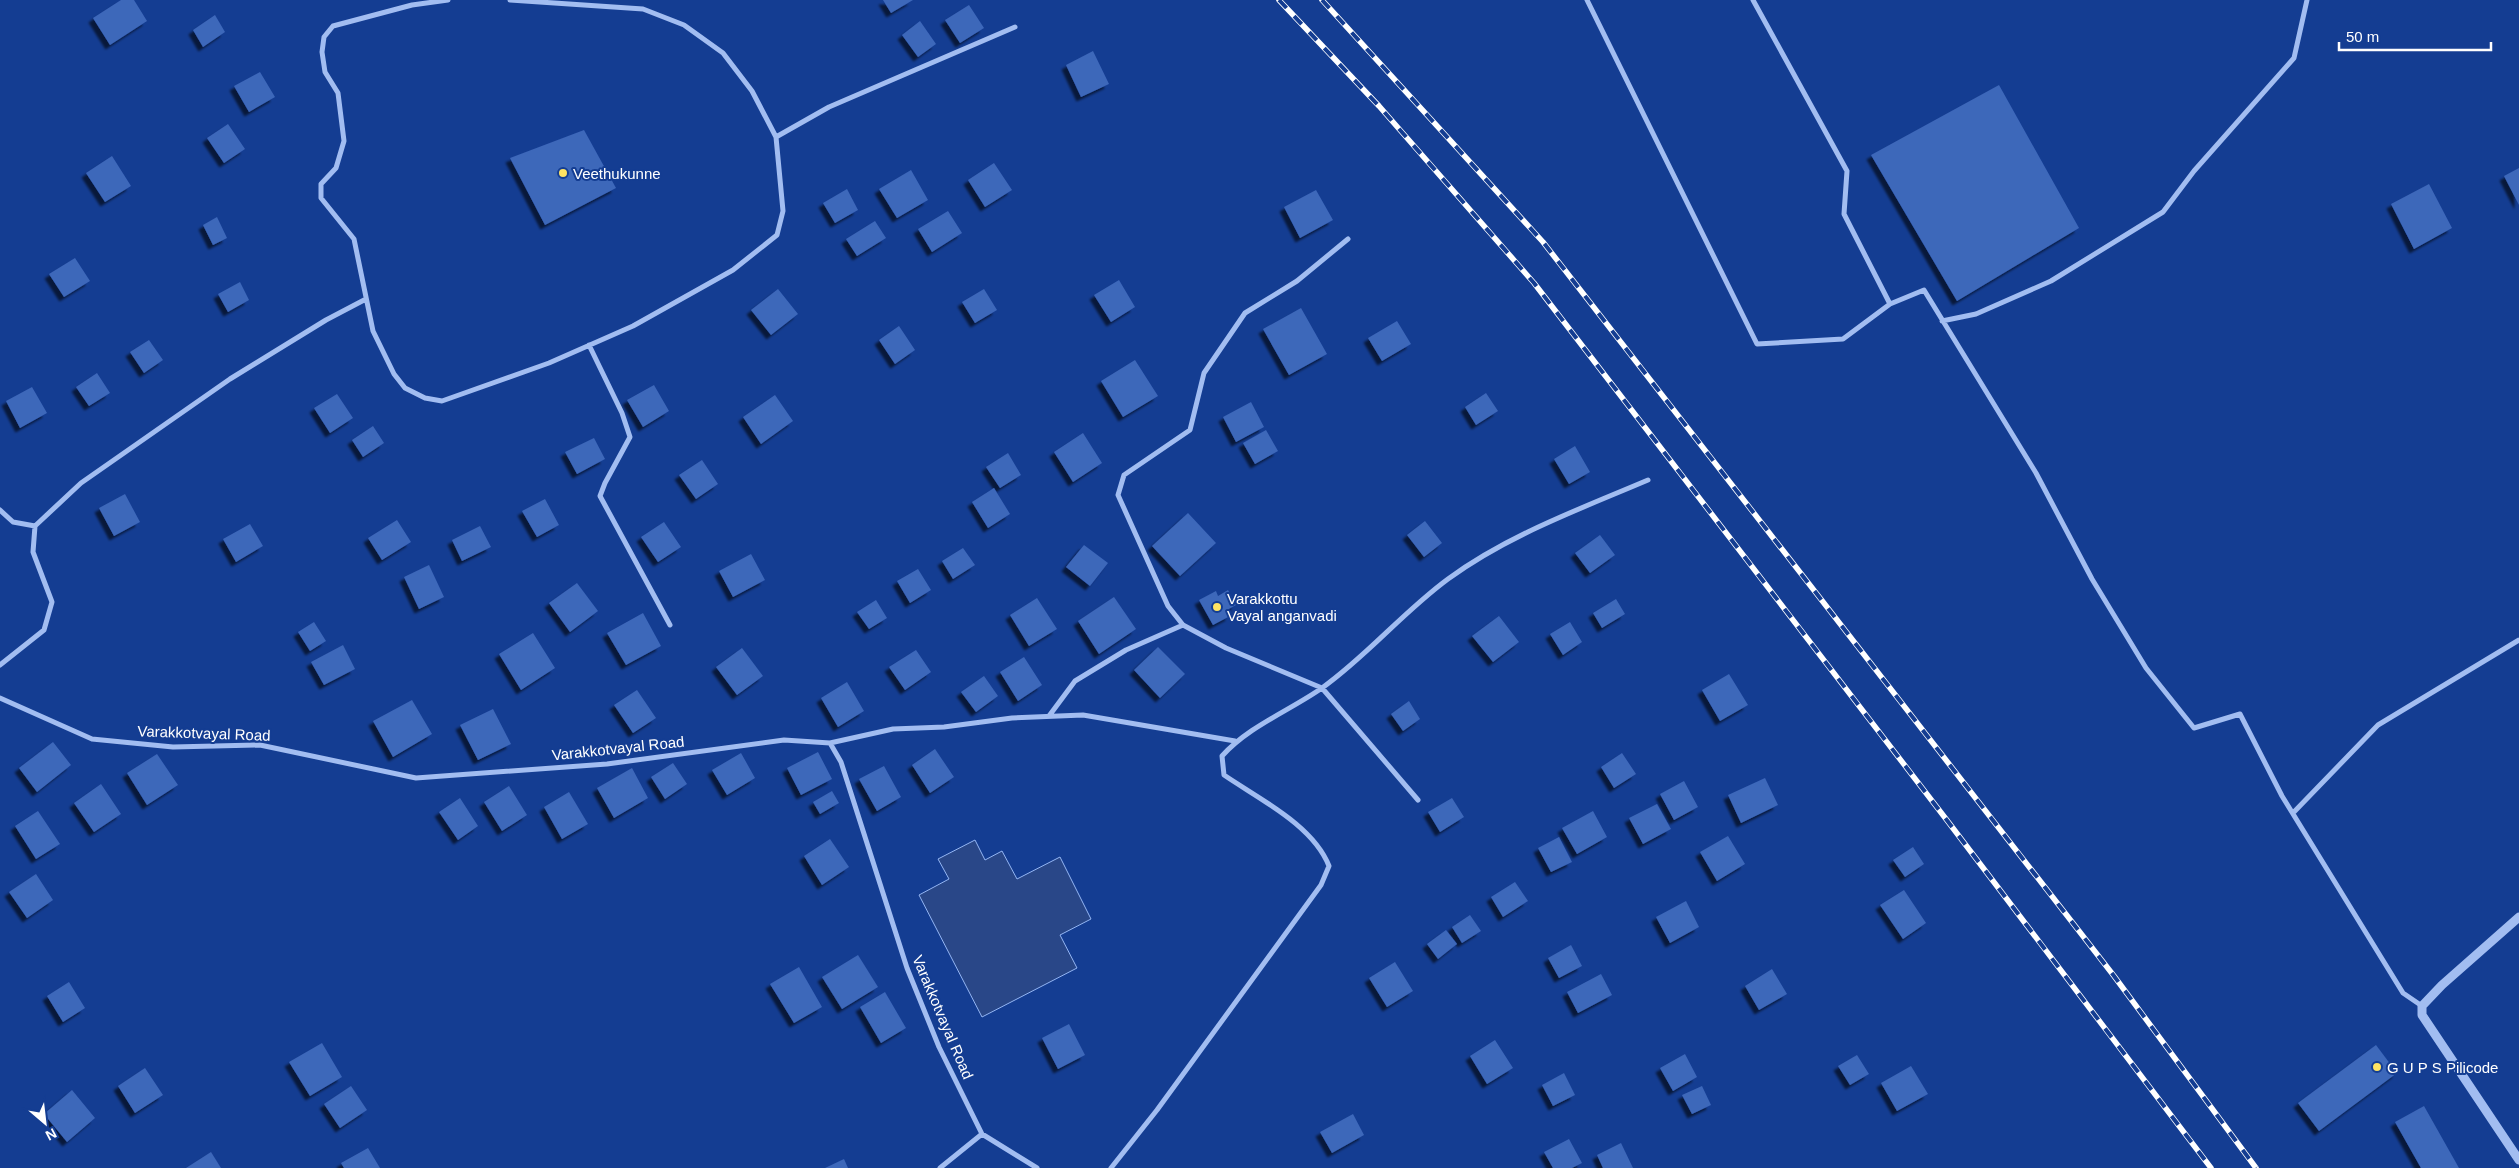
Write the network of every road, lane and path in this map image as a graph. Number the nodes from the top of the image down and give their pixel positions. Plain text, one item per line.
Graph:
1 (448, 0) edge
2 (510, 0) edge
3 (1586, 0) edge
4 (1753, 0) edge
5 (2307, 0) edge
6 (1015, 27) dead end
7 (776, 137) junction
8 (1348, 239) dead end
9 (366, 298) junction
10 (1890, 304) junction
11 (1942, 321) junction
12 (589, 345) junction
13 (1648, 480) dead end
14 (0, 510) edge
15 (35, 526) junction
16 (1183, 625) junction
17 (670, 626) dead end
18 (2519, 640) edge
19 (0, 664) edge
20 (1322, 688) junction
21 (0, 698) edge
22 (1049, 716) junction
23 (1235, 741) junction
24 (830, 743) junction
25 (1418, 800) dead end
26 (2292, 813) junction
27 (2519, 917) edge
28 (2422, 1006) junction
29 (982, 1134) junction
30 (2519, 1160) edge
31 (940, 1168) edge
32 (1037, 1168) edge
33 (1111, 1168) edge

1 - 9 street
2 - 7 street
3 - 10 street
4 - 10 street
5 - 11 street
6 - 7 street
7 - 12 street
8 - 16 street
9 - 12 street
9 - 15 street
10 - 11 street
11 - 26 street
12 - 17 street
13 - 20 street
14 - 15 street
15 - 19 street
16 - 20 street
16 - 22 street
18 - 26 street
20 - 23 street
20 - 25 street
21 - 24 street, Varakkotvayal Road
22 - 23 street
22 - 24 street
23 - 33 street
24 - 29 street, Varakkotvayal Road
26 - 28 street
27 - 28 street
28 - 30 street
29 - 31 street
29 - 32 street

